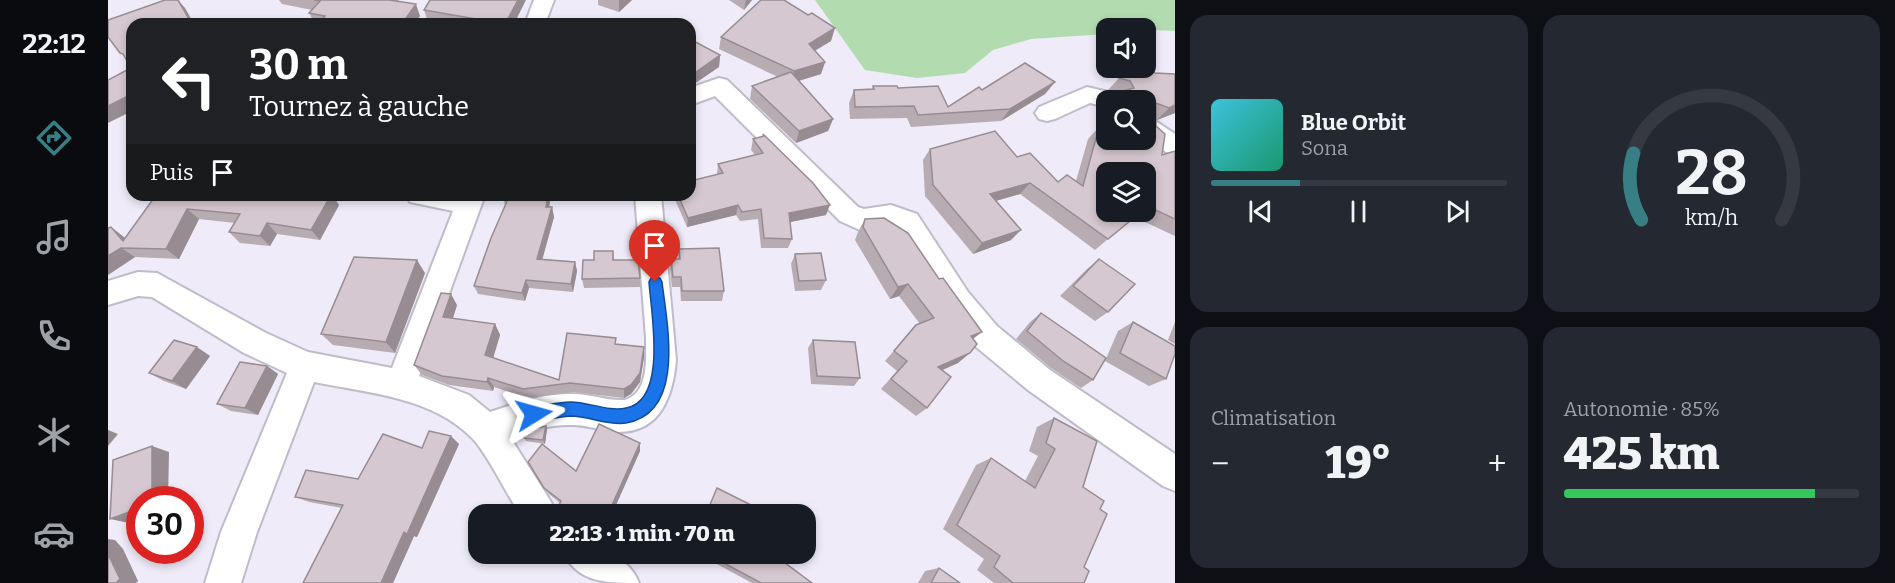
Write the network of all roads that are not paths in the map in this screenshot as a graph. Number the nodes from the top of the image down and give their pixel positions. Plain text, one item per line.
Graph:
1 (544, 0) edge
2 (537, 18) edge
3 (696, 95) edge
4 (1096, 96) edge
5 (1047, 113) dead end
6 (1156, 133) edge
7 (1175, 146) edge
8 (469, 201) edge
9 (649, 201) edge
10 (108, 293) edge
11 (305, 366) junction
12 (401, 384) junction
13 (486, 429) junction
14 (1175, 474) edge
15 (532, 504) edge
16 (595, 564) edge
17 (223, 583) edge
18 (621, 583) edge

1 - 2 street
3 - 14 street
4 - 5 street
6 - 7 street
8 - 12 street
9 - 13 street
10 - 11 street
11 - 12 street
11 - 17 street
12 - 13 street
13 - 15 street
16 - 18 street

